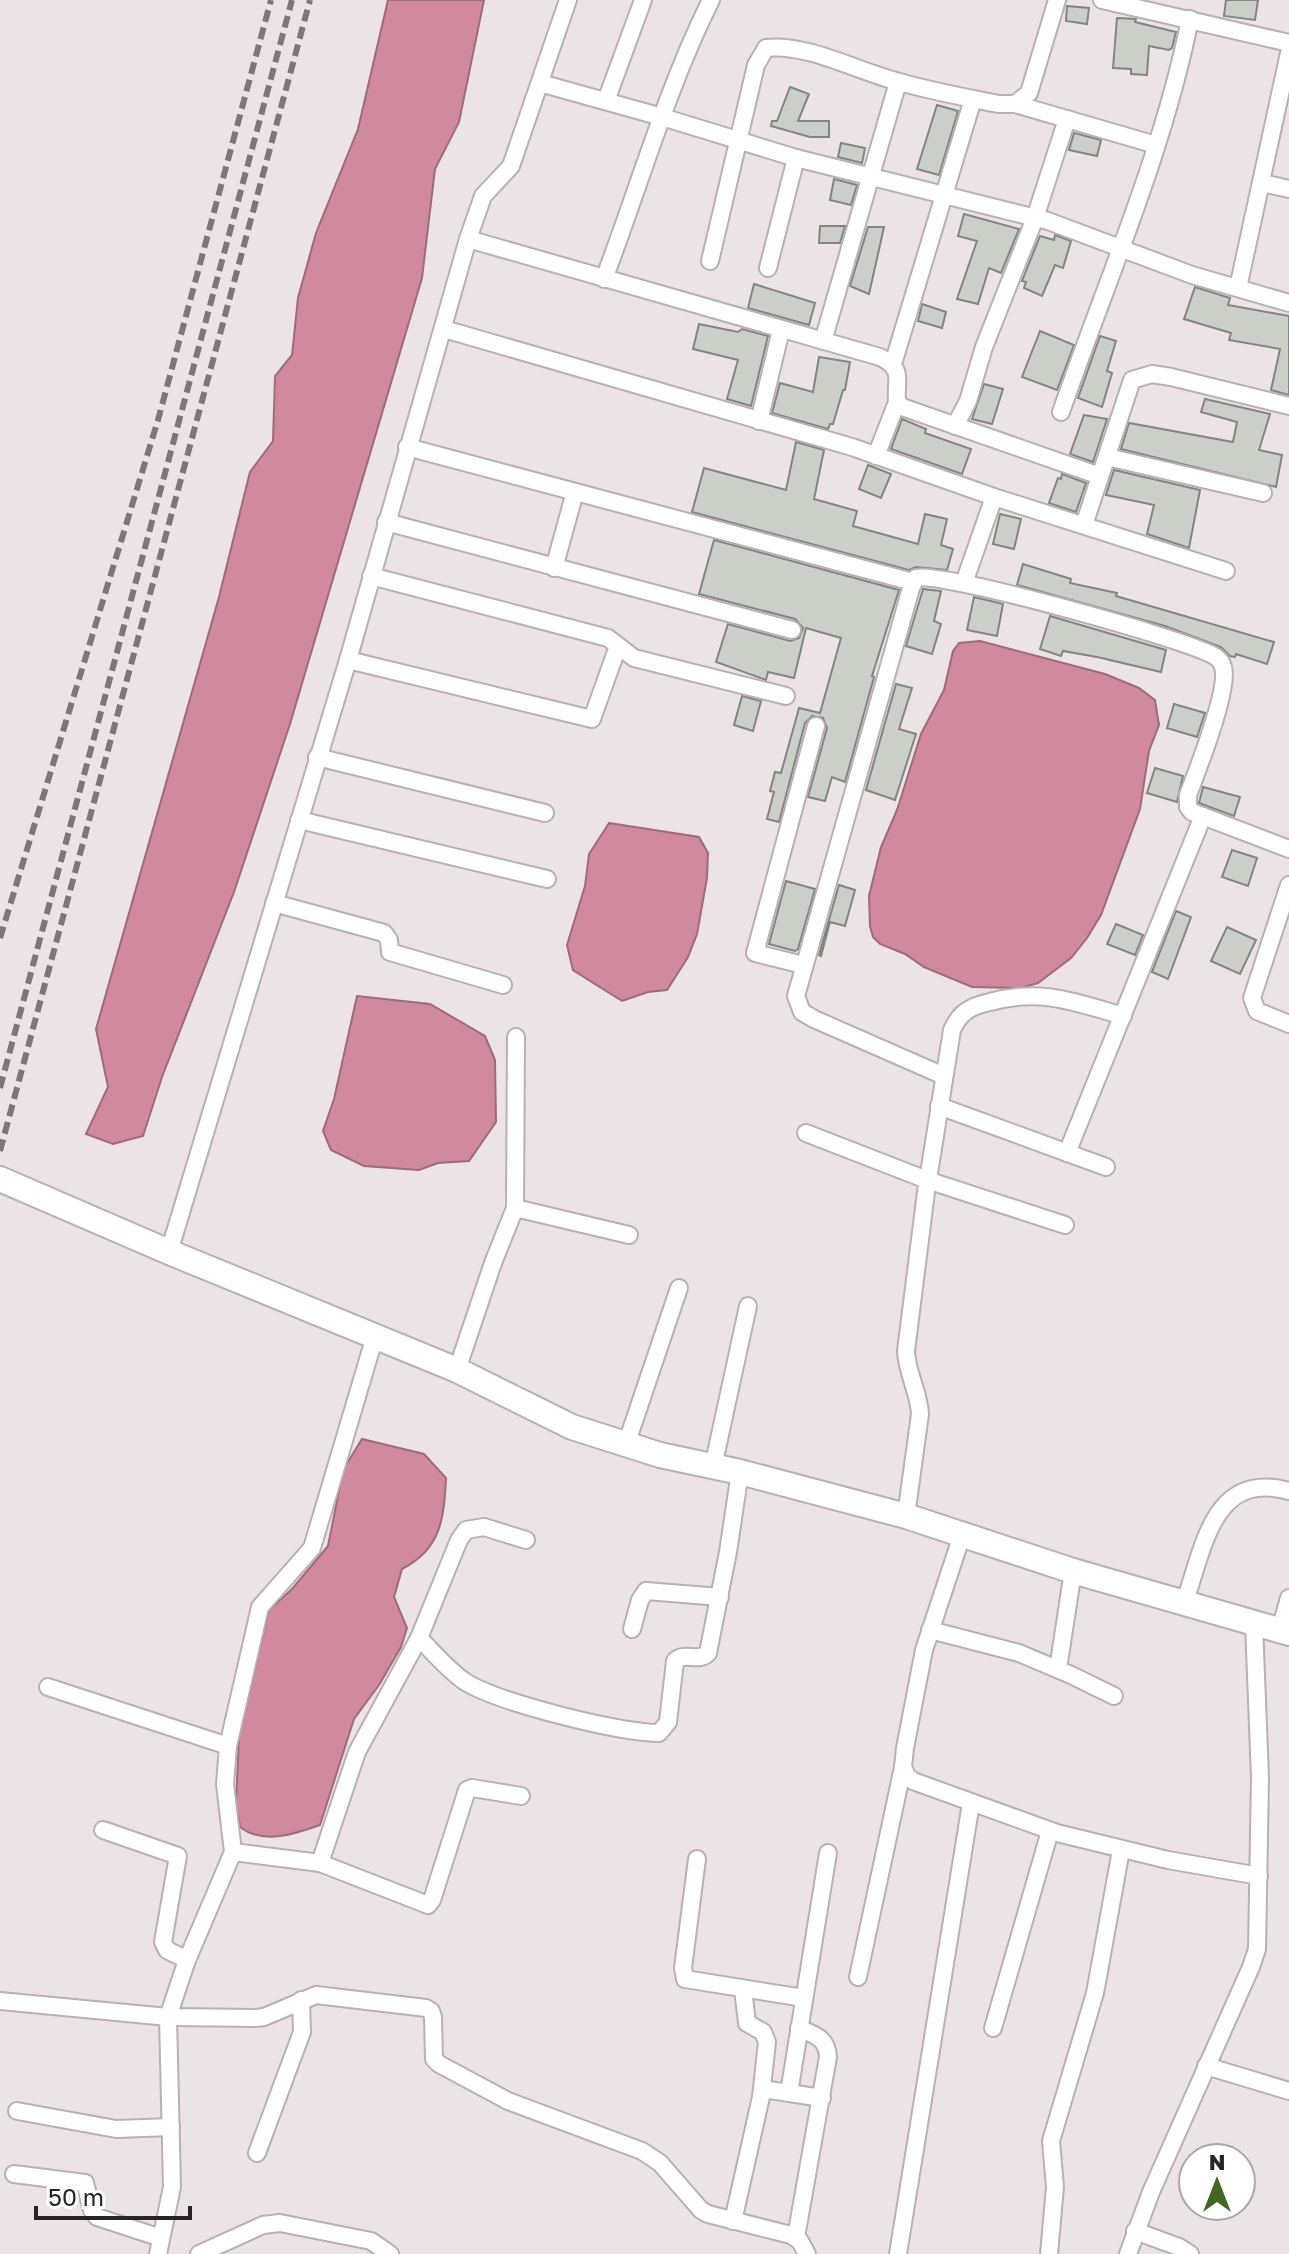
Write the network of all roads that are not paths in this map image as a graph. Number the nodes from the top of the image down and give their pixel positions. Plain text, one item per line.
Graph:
1 (568, 0) edge
2 (643, 0) edge
3 (711, 0) edge
4 (1057, 0) edge
5 (1102, 0) edge
6 (1190, 19) junction
7 (1289, 43) edge
8 (1289, 53) edge
9 (898, 82) junction
10 (540, 83) junction
11 (973, 99) junction
12 (606, 101) junction
13 (1015, 104) junction
14 (662, 117) junction
15 (1067, 119) junction
16 (738, 142) junction
17 (1156, 145) junction
18 (796, 158) junction
19 (869, 176) junction
20 (1262, 183) junction
21 (1289, 189) edge
22 (943, 194) junction
23 (1035, 218) junction
24 (468, 239) junction
25 (1122, 248) junction
26 (710, 261) dead end
27 (768, 268) dead end
28 (604, 279) junction
29 (1238, 288) junction
30 (1289, 303) edge
31 (444, 329) junction
32 (781, 330) junction
33 (823, 341) junction
34 (893, 364) junction
35 (897, 402) junction
36 (1289, 406) edge
37 (1061, 412) dead end
38 (759, 421) junction
39 (955, 426) junction
40 (407, 447) junction
41 (876, 456) junction
42 (1107, 457) junction
43 (1100, 476) junction
44 (575, 492) junction
45 (1263, 493) dead end
46 (994, 497) junction
47 (386, 522) junction
48 (1084, 525) junction
49 (554, 568) junction
50 (1226, 571) dead end
51 (371, 576) junction
52 (913, 582) junction
53 (964, 583) junction
54 (792, 630) dead end
55 (618, 646) junction
56 (348, 660) junction
57 (786, 696) dead end
58 (816, 726) dead end
59 (317, 757) junction
60 (545, 813) dead end
61 (1203, 816) junction
62 (299, 820) junction
63 (1289, 849) edge
64 (547, 879) dead end
65 (1288, 894) edge
66 (274, 903) junction
67 (803, 965) junction
68 (503, 985) dead end
69 (1123, 1016) junction
70 (1289, 1024) edge
71 (516, 1037) dead end
72 (944, 1076) junction
73 (939, 1106) junction
74 (806, 1133) dead end
75 (1067, 1153) junction
76 (1106, 1167) dead end
77 (0, 1179) edge
78 (927, 1180) junction
79 (515, 1208) junction
80 (1065, 1225) dead end
81 (629, 1235) dead end
82 (169, 1252) junction
83 (679, 1288) dead end
84 (748, 1306) dead end
85 (375, 1336) junction
86 (457, 1370) junction
87 (626, 1445) junction
88 (713, 1467) junction
89 (740, 1472) junction
90 (1289, 1491) edge
91 (906, 1516) junction
92 (962, 1535) junction
93 (526, 1540) dead end
94 (1073, 1571) junction
95 (720, 1597) junction
96 (1289, 1598) edge
97 (1185, 1601) junction
98 (1254, 1624) junction
99 (632, 1629) dead end
100 (930, 1630) junction
101 (1284, 1632) edge
102 (419, 1638) junction
103 (1058, 1669) junction
104 (48, 1687) dead end
105 (1114, 1696) dead end
106 (228, 1746) junction
107 (903, 1767) junction
108 (521, 1796) dead end
109 (971, 1803) junction
110 (103, 1830) dead end
111 (1050, 1831) junction
112 (1121, 1850) junction
113 (233, 1852) junction
114 (828, 1853) dead end
115 (697, 1859) dead end
116 (320, 1863) junction
117 (1259, 1876) junction
118 (187, 1960) junction
119 (858, 1977) dead end
120 (743, 1989) junction
121 (804, 1998) junction
122 (301, 2000) junction
123 (0, 2001) edge
124 (168, 2017) junction
125 (799, 2028) junction
126 (993, 2028) dead end
127 (1206, 2066) junction
128 (762, 2089) junction
129 (1289, 2091) edge
130 (789, 2093) junction
131 (822, 2098) junction
132 (17, 2111) dead end
133 (171, 2127) junction
134 (257, 2153) dead end
135 (14, 2174) dead end
136 (733, 2221) junction
137 (1135, 2231) junction
138 (796, 2237) junction
139 (160, 2246) edge
140 (199, 2254) edge
141 (390, 2254) edge
142 (807, 2254) edge
143 (898, 2254) edge
144 (1049, 2254) edge
145 (1128, 2254) edge
146 (1190, 2254) edge

1 - 10 street
2 - 12 street
3 - 14 street
4 - 13 street
5 - 6 street
6 - 7 street
6 - 17 street
8 - 20 street
9 - 11 street
9 - 16 street
9 - 19 street
10 - 12 street
10 - 24 street
11 - 13 street
11 - 22 street
12 - 14 street
13 - 15 street
14 - 16 street
14 - 28 street
15 - 17 street
15 - 23 street
16 - 18 street
16 - 26 street
17 - 25 street
18 - 19 street
18 - 27 street
19 - 22 street
19 - 33 street
20 - 21 street
20 - 29 street
22 - 23 street
22 - 34 street
23 - 25 street
23 - 39 street
24 - 28 street
24 - 31 street
25 - 29 street
25 - 37 street
28 - 32 street
29 - 30 street
31 - 38 street
31 - 40 street
32 - 33 street
32 - 38 street
33 - 34 street
34 - 35 street
35 - 39 street
35 - 41 street
36 - 42 street
38 - 41 street
39 - 43 street
40 - 44 street
40 - 47 street
41 - 46 street
42 - 43 street
42 - 45 street
43 - 48 street
44 - 49 street
44 - 52 street
46 - 48 street
46 - 53 street
47 - 49 street
47 - 51 street
48 - 50 street
49 - 54 street
51 - 55 street
51 - 56 street
52 - 53 street
52 - 67 street
53 - 61 street
55 - 56 street
55 - 57 street
56 - 59 street
58 - 67 street
59 - 60 street
59 - 62 street
61 - 63 street
61 - 69 street
62 - 64 street
62 - 66 street
65 - 70 street
66 - 68 street
66 - 82 street
67 - 72 street
69 - 72 street
69 - 75 street
71 - 79 street
72 - 73 street
73 - 75 street
73 - 78 street
74 - 78 street
75 - 76 street
77 - 82 street
78 - 80 street
78 - 91 street
79 - 81 street
79 - 86 street
82 - 85 street
83 - 87 street
84 - 88 street
85 - 86 street
85 - 106 street
86 - 87 street
87 - 88 street
88 - 89 street
89 - 91 street
89 - 95 street
90 - 97 street
91 - 92 street
92 - 94 street
92 - 100 street
93 - 102 street
94 - 97 street
94 - 103 street
95 - 99 street
95 - 102 street
96 - 101 street
97 - 98 street
98 - 101 street
98 - 117 street
100 - 103 street
100 - 107 street
102 - 116 street
103 - 105 street
104 - 106 street
106 - 113 street
107 - 109 street
107 - 119 street
108 - 116 street
109 - 111 street
109 - 143 street
110 - 118 street
111 - 112 street
111 - 126 street
112 - 117 street
112 - 144 street
113 - 116 street
113 - 118 street
114 - 121 street
115 - 120 street
117 - 127 street
118 - 124 street
120 - 121 street
120 - 128 street
121 - 125 street
122 - 124 street
122 - 134 street
122 - 136 street
123 - 124 street
124 - 133 street
125 - 130 street
125 - 131 street
127 - 129 street
127 - 137 street
128 - 130 street
128 - 136 street
130 - 131 street
131 - 138 street
132 - 133 street
133 - 139 street
135 - 139 street
136 - 138 street
137 - 145 street
137 - 146 street
138 - 142 street
140 - 141 street

